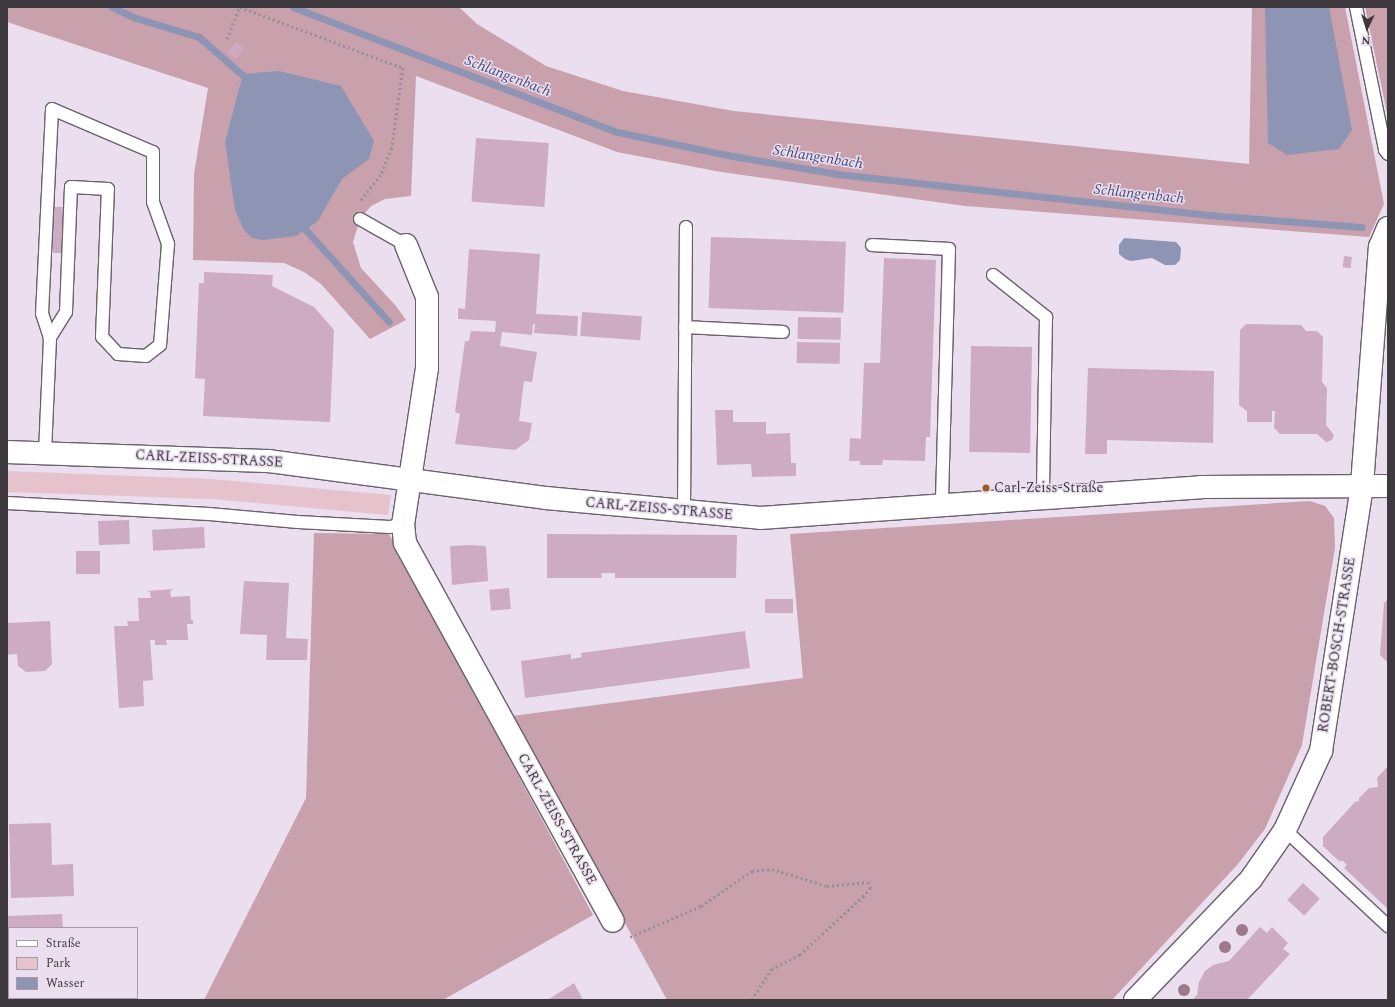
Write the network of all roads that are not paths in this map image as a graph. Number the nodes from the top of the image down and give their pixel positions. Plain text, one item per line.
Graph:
1 (1356, 7) edge
2 (1388, 154) edge
3 (360, 219) road end
4 (686, 226) dead end
5 (1388, 228) edge
6 (406, 244) joint
7 (872, 245) dead end
8 (994, 275) dead end
9 (685, 328) junction
10 (782, 332) dead end
11 (50, 338) junction
12 (7, 452) edge
13 (45, 454) junction
14 (411, 478) junction
15 (1362, 485) junction
16 (1388, 486) edge
17 (1043, 497) junction
18 (7, 503) edge
19 (942, 505) junction
20 (684, 511) junction
21 (403, 524) junction
22 (1285, 830) junction
23 (613, 921) dead end
24 (1388, 926) edge
25 (1135, 1000) edge

1 - 2 lane
3 - 6 lane
4 - 9 lane
5 - 15 street, ROBERT-BOSCH-STRASSE
6 - 14 street, CARL-ZEISS-STRASSE
7 - 19 lane
8 - 17 lane
9 - 10 lane
9 - 20 lane
11 - 11 lane
11 - 13 lane
12 - 13 street, CARL-ZEISS-STRASSE
13 - 14 street, CARL-ZEISS-STRASSE
14 - 20 street, CARL-ZEISS-STRASSE
14 - 21 street, CARL-ZEISS-STRASSE
15 - 16 street, CARL-ZEISS-STRASSE
15 - 17 street, CARL-ZEISS-STRASSE
15 - 22 street, ROBERT-BOSCH-STRASSE
17 - 19 street, CARL-ZEISS-STRASSE
18 - 21 lane
19 - 20 street, CARL-ZEISS-STRASSE
21 - 23 street, CARL-ZEISS-STRASSE
22 - 24 lane
22 - 25 street, ROBERT-BOSCH-STRASSE

